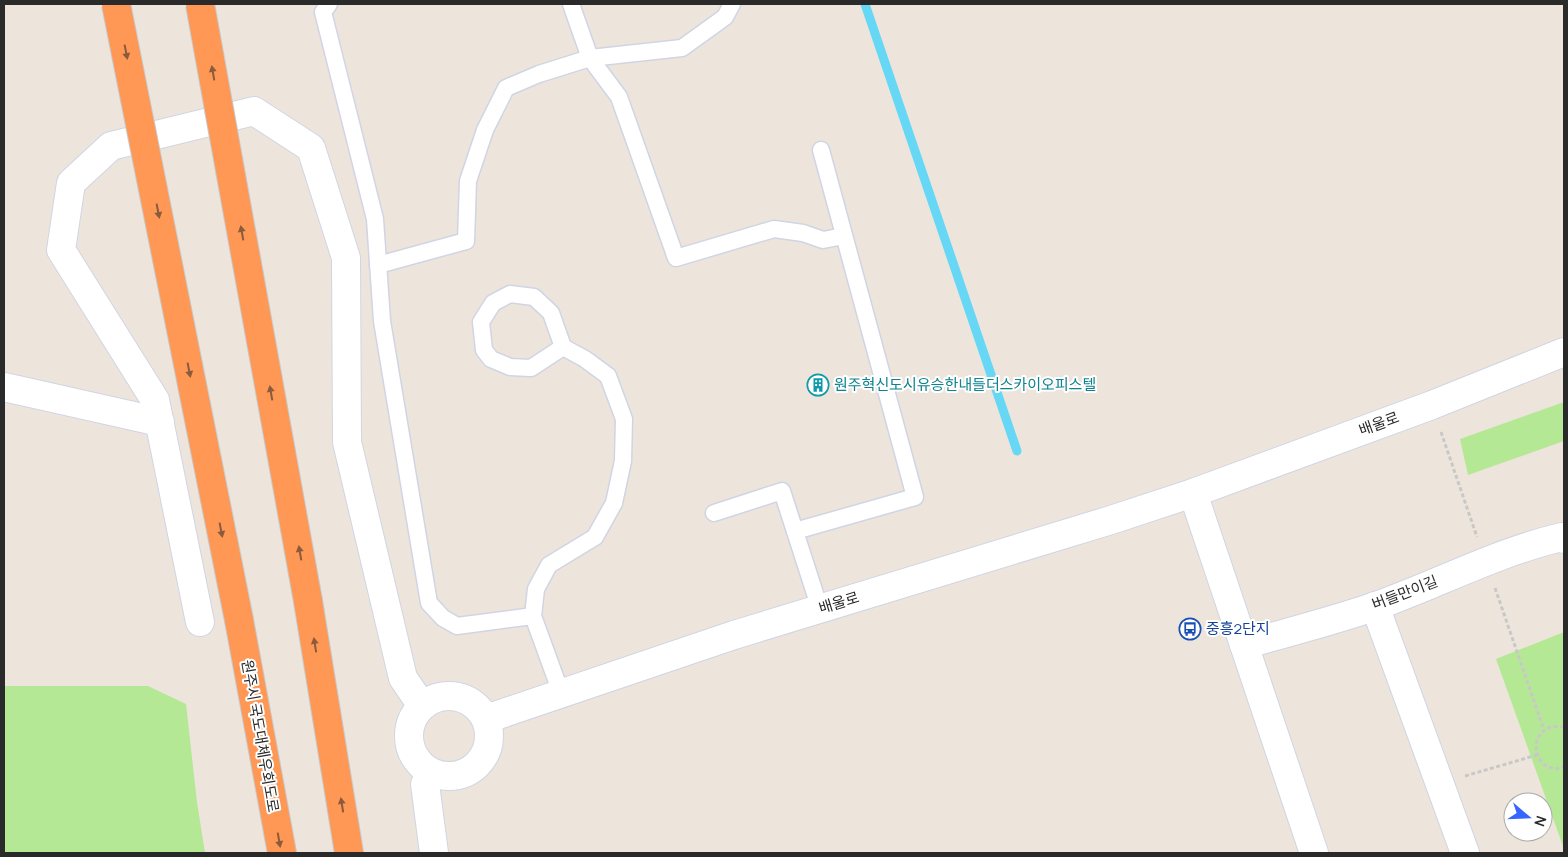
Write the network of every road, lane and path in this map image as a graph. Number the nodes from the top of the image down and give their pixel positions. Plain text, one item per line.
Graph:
1 (116, 4) edge
2 (200, 4) edge
3 (329, 4) edge
4 (571, 4) edge
5 (732, 4) edge
6 (590, 58) junction
7 (821, 150) dead end
8 (844, 236) junction
9 (378, 265) junction
10 (563, 347) junction
11 (1564, 352) edge
12 (4, 387) edge
13 (1432, 405) junction
14 (160, 422) junction
15 (1193, 493) junction
16 (714, 512) dead end
17 (795, 531) junction
18 (1564, 539) edge
19 (1486, 561) junction
20 (1375, 606) junction
21 (820, 609) junction
22 (533, 616) junction
23 (200, 622) dead end
24 (1244, 645) junction
25 (561, 693) junction
26 (422, 706) junction
27 (486, 718) junction
28 (1564, 727) edge
29 (1544, 730) junction
30 (1537, 755) junction
31 (1564, 767) edge
32 (432, 773) junction
33 (1440, 783) junction
34 (282, 853) edge
35 (349, 853) edge
36 (434, 853) edge
37 (1314, 853) edge
38 (1465, 853) edge

1 -> 34 highway, 원주시 국도대체우회도로, bridge
35 -> 2 highway, bridge
3 - 9 lane
4 - 6 lane
5 - 6 lane
6 - 8 lane
6 - 9 lane
7 - 8 lane
8 - 17 lane
9 - 22 lane
10 - 10 lane
10 - 22 lane
11 - 13 street, 배울로
12 - 14 street
13 - 15 street, 배울로
13 - 19 path
14 - 23 street
14 - 26 street
15 - 21 street, 배울로
15 - 24 street
16 - 17 lane
17 - 21 lane
18 - 19 street, 버들만이길
19 - 20 street, 버들만이길
19 - 29 path
20 - 24 street, 버들만이길
20 - 33 street
21 - 25 street, 배울로
22 - 25 lane
24 - 37 street
25 - 27 street, 배울로
26 - 27 street
26 - 32 street
27 - 32 street
28 - 29 path
29 - 30 path
30 - 31 path
30 - 33 path
32 - 36 street
33 - 38 street

